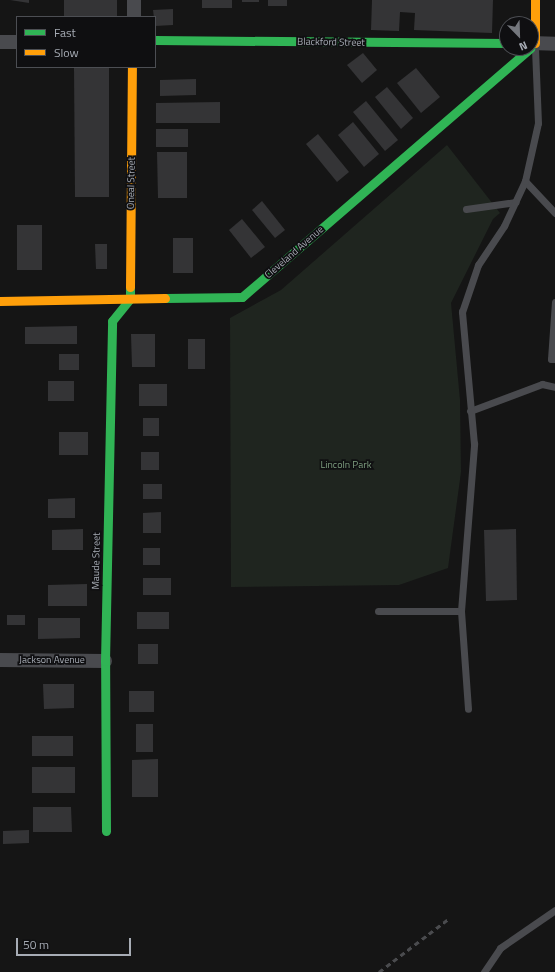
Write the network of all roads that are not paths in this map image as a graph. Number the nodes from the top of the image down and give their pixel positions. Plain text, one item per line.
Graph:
1 (134, 0) edge
2 (535, 0) edge
3 (134, 16) edge
4 (534, 16) edge
5 (156, 40) edge
6 (0, 42) edge
7 (16, 42) edge
8 (499, 43) edge
9 (555, 44) edge
10 (539, 45) edge
11 (519, 56) edge
12 (533, 56) edge
13 (132, 68) edge
14 (525, 181) junction
15 (516, 202) junction
16 (466, 209) dead end
17 (555, 213) edge
18 (130, 299) junction
19 (0, 301) edge
20 (555, 302) edge
21 (555, 359) edge
22 (555, 387) edge
23 (470, 411) junction
24 (378, 611) dead end
25 (461, 611) junction
26 (0, 660) edge
27 (105, 661) junction
28 (468, 709) dead end
29 (106, 831) dead end
30 (555, 910) edge
31 (484, 972) edge

1 - 3 street
2 - 4 street
5 - 8 street, Blackford Street
6 - 7 street
9 - 10 street
11 - 18 street, Cleveland Avenue
12 - 14 lane
13 - 18 street, Oneal Street
14 - 15 lane
14 - 17 lane
15 - 16 lane
15 - 23 lane
18 - 19 street, Cleveland Avenue
18 - 27 street, Maude Street
20 - 21 lane
22 - 23 lane
23 - 25 lane
24 - 25 lane
25 - 28 lane
26 - 27 street, Jackson Avenue
27 - 29 street, Maude Street
30 - 31 lane

